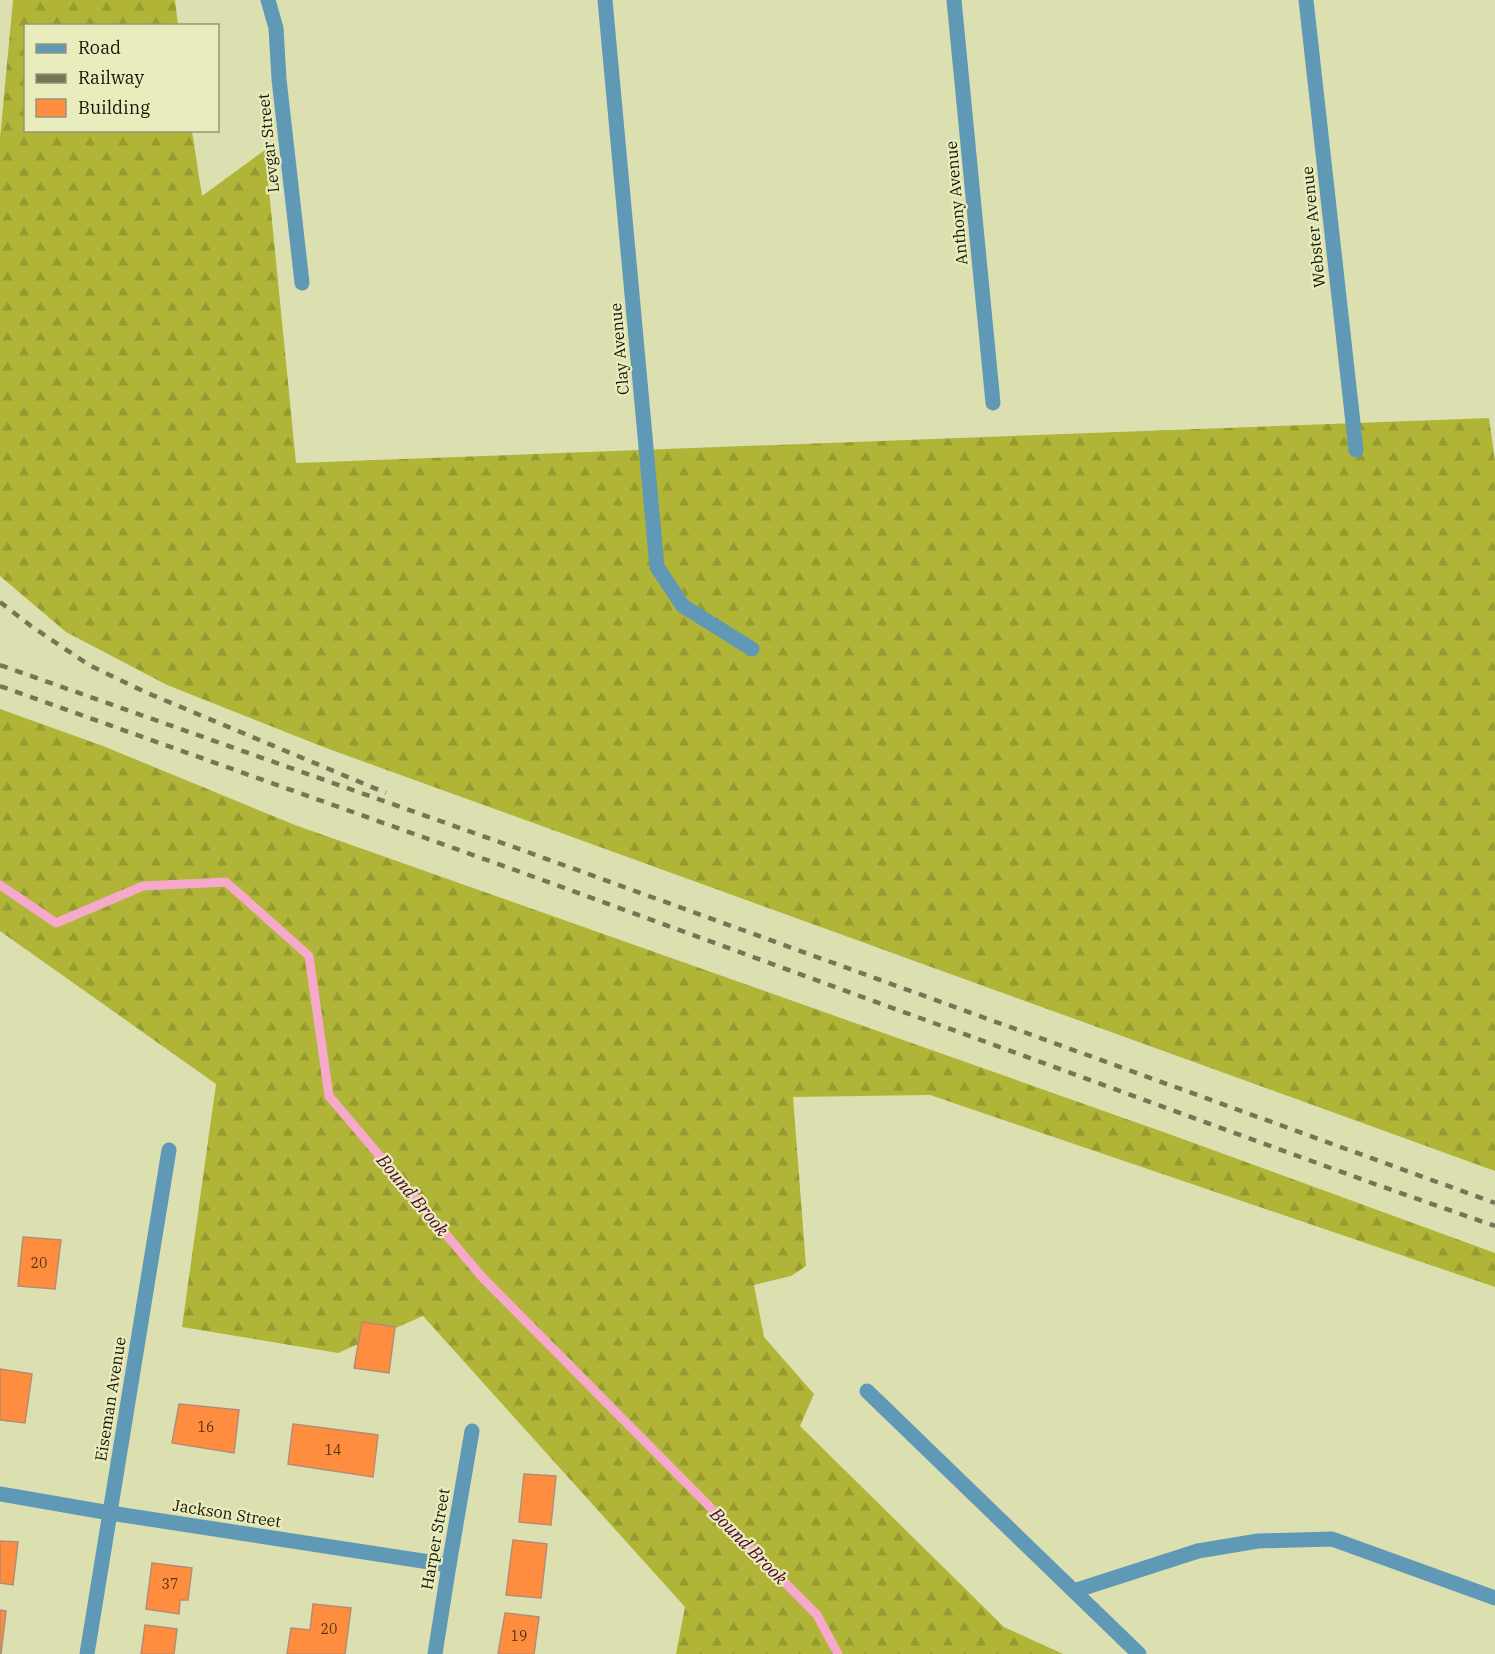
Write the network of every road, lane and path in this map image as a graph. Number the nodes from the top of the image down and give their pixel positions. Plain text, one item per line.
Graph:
1 (268, 0) edge
2 (605, 0) edge
3 (954, 0) edge
4 (1306, 0) edge
5 (302, 283) dead end
6 (993, 403) dead end
7 (1356, 450) dead end
8 (752, 649) dead end
9 (169, 1150) dead end
10 (867, 1391) dead end
11 (472, 1431) dead end
12 (0, 1494) edge
13 (110, 1513) junction
14 (449, 1565) junction
15 (1074, 1591) junction
16 (1495, 1598) edge
17 (87, 1654) edge
18 (435, 1654) edge
19 (1139, 1654) edge

1 - 5 street, Levgar Street
2 - 8 street, Clay Avenue
3 - 6 street, Anthony Avenue
4 - 7 street, Webster Avenue
9 - 13 street, Eiseman Avenue
10 - 15 street
11 - 14 street, Harper Street
12 - 13 street, Jackson Street
13 - 14 street, Jackson Street
13 - 17 street, Eiseman Avenue
14 - 18 street, Harper Street
15 - 16 street
15 - 19 street

